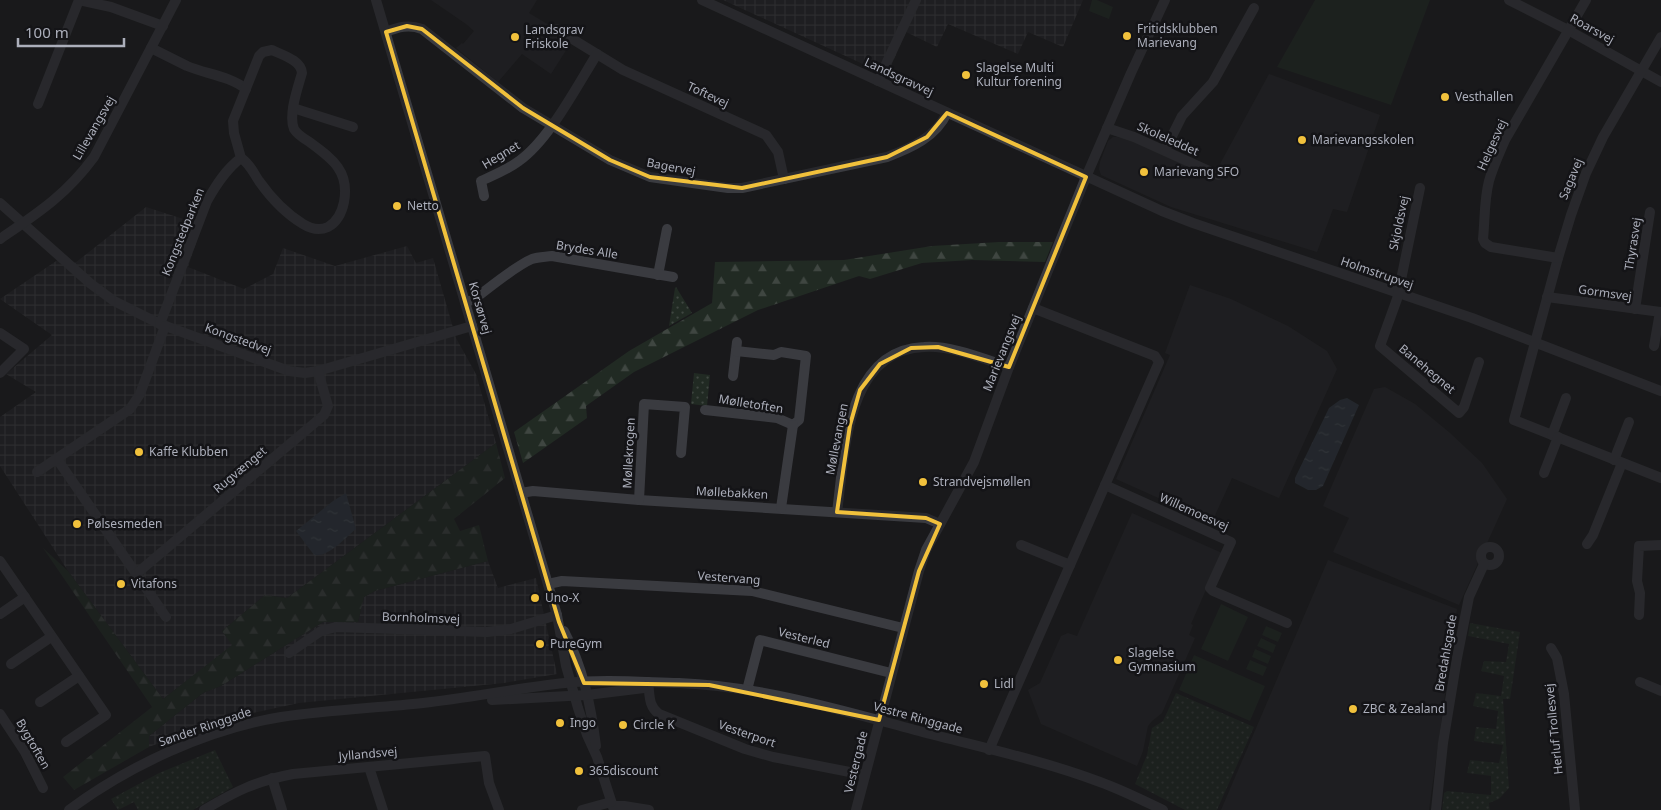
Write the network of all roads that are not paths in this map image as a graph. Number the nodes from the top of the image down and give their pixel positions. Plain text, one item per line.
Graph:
1 (79, 0) edge
2 (176, 0) edge
3 (376, 0) edge
4 (703, 0) edge
5 (916, 0) edge
6 (1165, 0) edge
7 (1509, 0) edge
8 (1586, 0) edge
9 (1254, 8) dead end
10 (163, 26) junction
11 (556, 29) dead end
12 (1568, 30) junction
13 (386, 32) junction
14 (1661, 37) edge
15 (151, 48) junction
16 (597, 54) junction
17 (1642, 70) junction
18 (878, 80) junction
19 (1661, 82) edge
20 (246, 89) junction
21 (38, 104) dead end
22 (293, 108) junction
23 (947, 112) junction
24 (552, 126) junction
25 (353, 127) dead end
26 (1107, 128) junction
27 (1165, 150) junction
28 (241, 158) junction
29 (1218, 175) dead end
30 (1086, 177) junction
31 (784, 179) junction
32 (1420, 188) dead end
33 (484, 196) dead end
34 (0, 203) edge
35 (1650, 212) dead end
36 (23, 224) junction
37 (667, 229) dead end
38 (0, 239) edge
39 (1558, 258) junction
40 (658, 275) junction
41 (673, 277) dead end
42 (1398, 292) junction
43 (1547, 297) junction
44 (466, 302) junction
45 (1033, 308) junction
46 (1635, 309) junction
47 (1660, 312) edge
48 (163, 325) junction
49 (472, 326) junction
50 (0, 333) edge
51 (1536, 343) junction
52 (1654, 346) dead end
53 (1479, 362) dead end
54 (1009, 367) junction
55 (318, 372) junction
56 (0, 373) edge
57 (733, 376) dead end
58 (1661, 391) edge
59 (1566, 398) dead end
60 (705, 410) dead end
61 (1629, 422) dead end
62 (793, 425) junction
63 (1555, 436) junction
64 (681, 453) dead end
65 (57, 459) junction
66 (1618, 461) junction
67 (37, 472) dead end
68 (1544, 473) dead end
69 (1661, 478) edge
70 (1105, 485) junction
71 (521, 493) junction
72 (639, 500) junction
73 (781, 508) junction
74 (837, 512) junction
75 (940, 524) junction
76 (1587, 544) dead end
77 (1022, 545) dead end
78 (1661, 546) edge
79 (0, 561) edge
80 (1484, 564) dead end
81 (1070, 565) junction
82 (136, 574) junction
83 (548, 584) junction
84 (25, 598) junction
85 (0, 614) edge
86 (1639, 615) dead end
87 (166, 617) dead end
88 (558, 619) junction
89 (1287, 623) dead end
90 (903, 628) junction
91 (51, 637) junction
92 (1551, 648) dead end
93 (289, 653) dead end
94 (11, 664) dead end
95 (891, 674) junction
96 (79, 676) junction
97 (1640, 682) dead end
98 (652, 684) junction
99 (579, 689) junction
100 (746, 690) junction
101 (1661, 690) edge
102 (40, 702) dead end
103 (423, 703) junction
104 (0, 714) edge
105 (879, 720) junction
106 (66, 742) dead end
107 (989, 750) junction
108 (369, 766) junction
109 (865, 775) junction
110 (272, 778) junction
111 (43, 788) dead end
112 (613, 806) edge
113 (68, 810) edge
114 (204, 810) edge
115 (282, 810) edge
116 (383, 810) edge
117 (499, 810) edge
118 (582, 810) edge
119 (649, 810) edge
120 (856, 810) edge
121 (1163, 810) edge
122 (1436, 810) edge
123 (1575, 810) edge

1 - 10 street
1 - 21 street
2 - 10 street, Lillevangsvej
3 - 13 street, Korsørvej
4 - 18 street, Landsgravvej
5 - 18 street
6 - 26 street, Marievangsvej
7 - 12 street, Roarsvej
8 - 12 street, Helgesvej
9 - 27 street
10 - 15 street, Lillevangsvej
11 - 16 street, Toftevej
12 - 17 street, Roarsvej
12 - 39 street, Helgesvej
13 - 24 street, Bagervej
13 - 44 street, Korsørvej
14 - 17 street, Sagavej
15 - 20 street
15 - 36 street, Lillevangsvej
16 - 24 street
16 - 31 street, Toftevej
17 - 19 street, Roarsvej
17 - 39 street, Sagavej
18 - 23 street, Landsgravvej
20 - 22 street
20 - 28 street
22 - 25 street
22 - 28 street
23 - 30 street, Landsgravvej
23 - 31 street, Bagervej
24 - 31 street, Bagervej
24 - 33 street, Hegnet
26 - 27 street, Skoleleddet
26 - 30 street, Marievangsvej
27 - 29 street, Skoleleddet
28 - 48 street, Kongstedparken
30 - 42 street, Holmstrupvej
30 - 45 street, Marievangsvej
32 - 42 street, Skjoldsvej
34 - 36 street, Kongstedvej
35 - 46 street, Thyrasvej
36 - 38 street, Lillevangsvej
36 - 48 street, Kongstedvej
37 - 40 street
39 - 43 street, Sagavej
40 - 41 street, Brydes Alle
40 - 44 street, Brydes Alle
42 - 51 street, Holmstrupvej
42 - 53 street, Banehegnet
43 - 46 street, Gormsvej
43 - 51 street, Sagavej
44 - 49 street, Korsørvej
45 - 54 street, Marievangsvej
45 - 70 street
46 - 47 street, Gormsvej
47 - 52 street, Gormsvej
48 - 55 street, Kongstedvej
48 - 65 street
49 - 55 street, Kongstedvej
49 - 71 street, Korsørvej
50 - 56 street
51 - 58 street, Holmstrupvej
51 - 63 street, Sagavej
54 - 74 street, Møllevangen
54 - 75 street, Marievangsvej
55 - 82 street, Rugvænget
57 - 62 street, Mølletoften
59 - 63 street
60 - 62 street, Mølletoften
61 - 66 street
62 - 73 street, Mølletoften
63 - 66 street
63 - 68 street
64 - 72 street, Møllekrogen
65 - 67 street
65 - 82 street
66 - 69 street
66 - 76 street
70 - 81 street
70 - 89 street, Willemoesvej
71 - 72 street, Møllebakken
71 - 83 street, Korsørvej
72 - 73 street, Møllebakken
73 - 74 street, Møllebakken
74 - 75 street, Møllebakken
75 - 90 street, Marievangsvej
77 - 81 street
78 - 86 street
79 - 84 street
80 - 122 street, Bredahlsgade
81 - 107 street
82 - 87 street
83 - 88 street, Korsørvej
83 - 90 street, Vestervang
84 - 85 street
84 - 91 street
88 - 93 street, Bornholmsvej
88 - 99 street, Korsørvej
90 - 95 street, Marievangsvej
91 - 94 street
91 - 96 street
92 - 123 street, Herluf Trollesvej
95 - 100 street, Vesterled
95 - 105 street, Marievangsvej
96 - 102 street
96 - 106 street
97 - 101 street
98 - 99 street, Vestre Ringgade
98 - 99 street, Vestre Ringgade
98 - 100 street, Vestre Ringgade
98 - 109 street, Vesterport
99 - 103 street, Sønder Ringgade
99 - 103 street, Sønder Ringgade
99 - 112 street, Korsørvej
100 - 105 street, Vestre Ringgade
103 - 113 street, Sønder Ringgade
104 - 111 street, Bygtoften
105 - 107 street, Vestre Ringgade
105 - 109 street, Vestergade
107 - 121 street, Vestre Ringgade
108 - 110 street, Jyllandsvej
108 - 116 street
108 - 117 street, Jyllandsvej
109 - 120 street, Vestergade
110 - 114 street, Jyllandsvej
110 - 115 street
112 - 118 street
112 - 119 street

